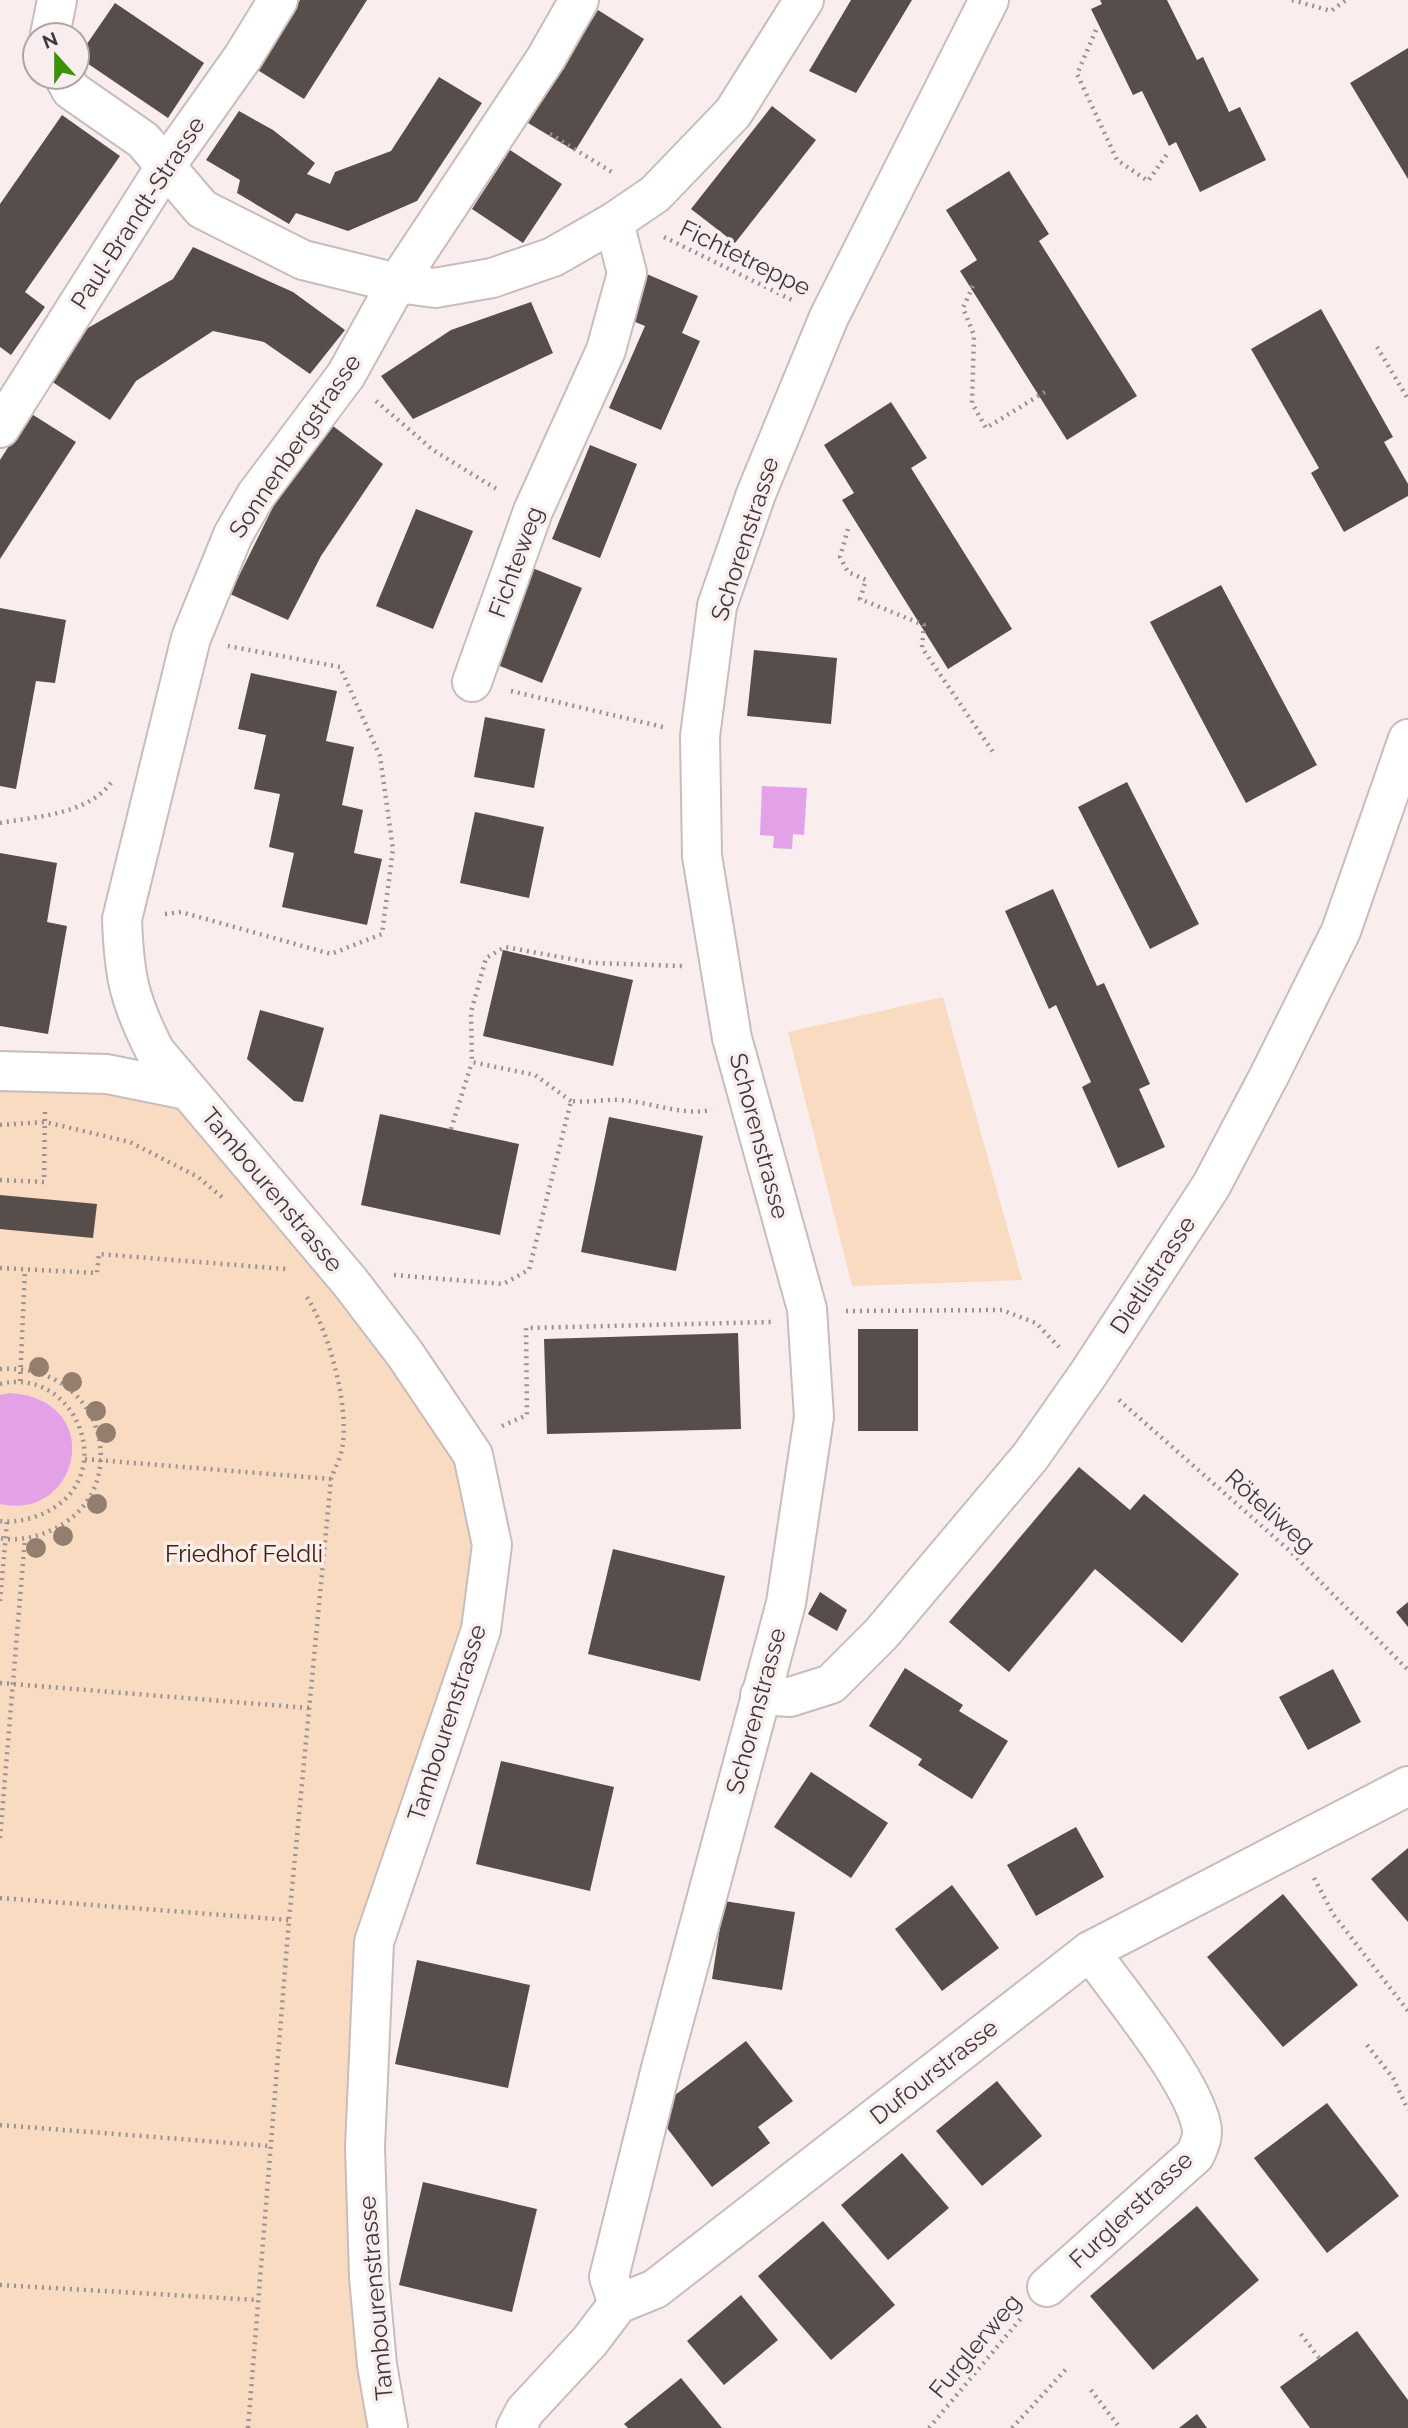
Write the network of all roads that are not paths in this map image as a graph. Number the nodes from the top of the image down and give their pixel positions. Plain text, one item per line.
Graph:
1 (57, 0) edge
2 (278, 0) edge
3 (579, 0) edge
4 (804, 0) edge
5 (989, 0) edge
6 (53, 21) edge
7 (72, 91) edge
8 (165, 167) junction
9 (614, 222) junction
10 (397, 283) junction
11 (0, 428) edge
12 (472, 682) road end
13 (1408, 739) edge
14 (0, 1071) edge
15 (186, 1090) junction
16 (760, 1695) junction
17 (1408, 1786) edge
18 (1090, 1951) junction
19 (1047, 2287) road end
20 (618, 2304) junction
21 (388, 2428) edge
22 (516, 2428) edge

1 - 6 street
2 - 8 street, Paul-Brandt-Strasse
3 - 10 street, Sonnenbergstrasse
4 - 9 street
5 - 16 street, Schorenstrasse
7 - 8 street
8 - 10 street
8 - 11 street, Paul-Brandt-Strasse
9 - 10 street
9 - 12 street, Fichteweg
10 - 15 street, Sonnenbergstrasse
13 - 16 street, Dietlistrasse
14 - 15 street, Tambourenstrasse
15 - 21 street, Tambourenstrasse
16 - 20 street, Schorenstrasse
17 - 18 street, Dufourstrasse
18 - 19 street, Furglerstrasse
18 - 20 street, Dufourstrasse
20 - 22 street

